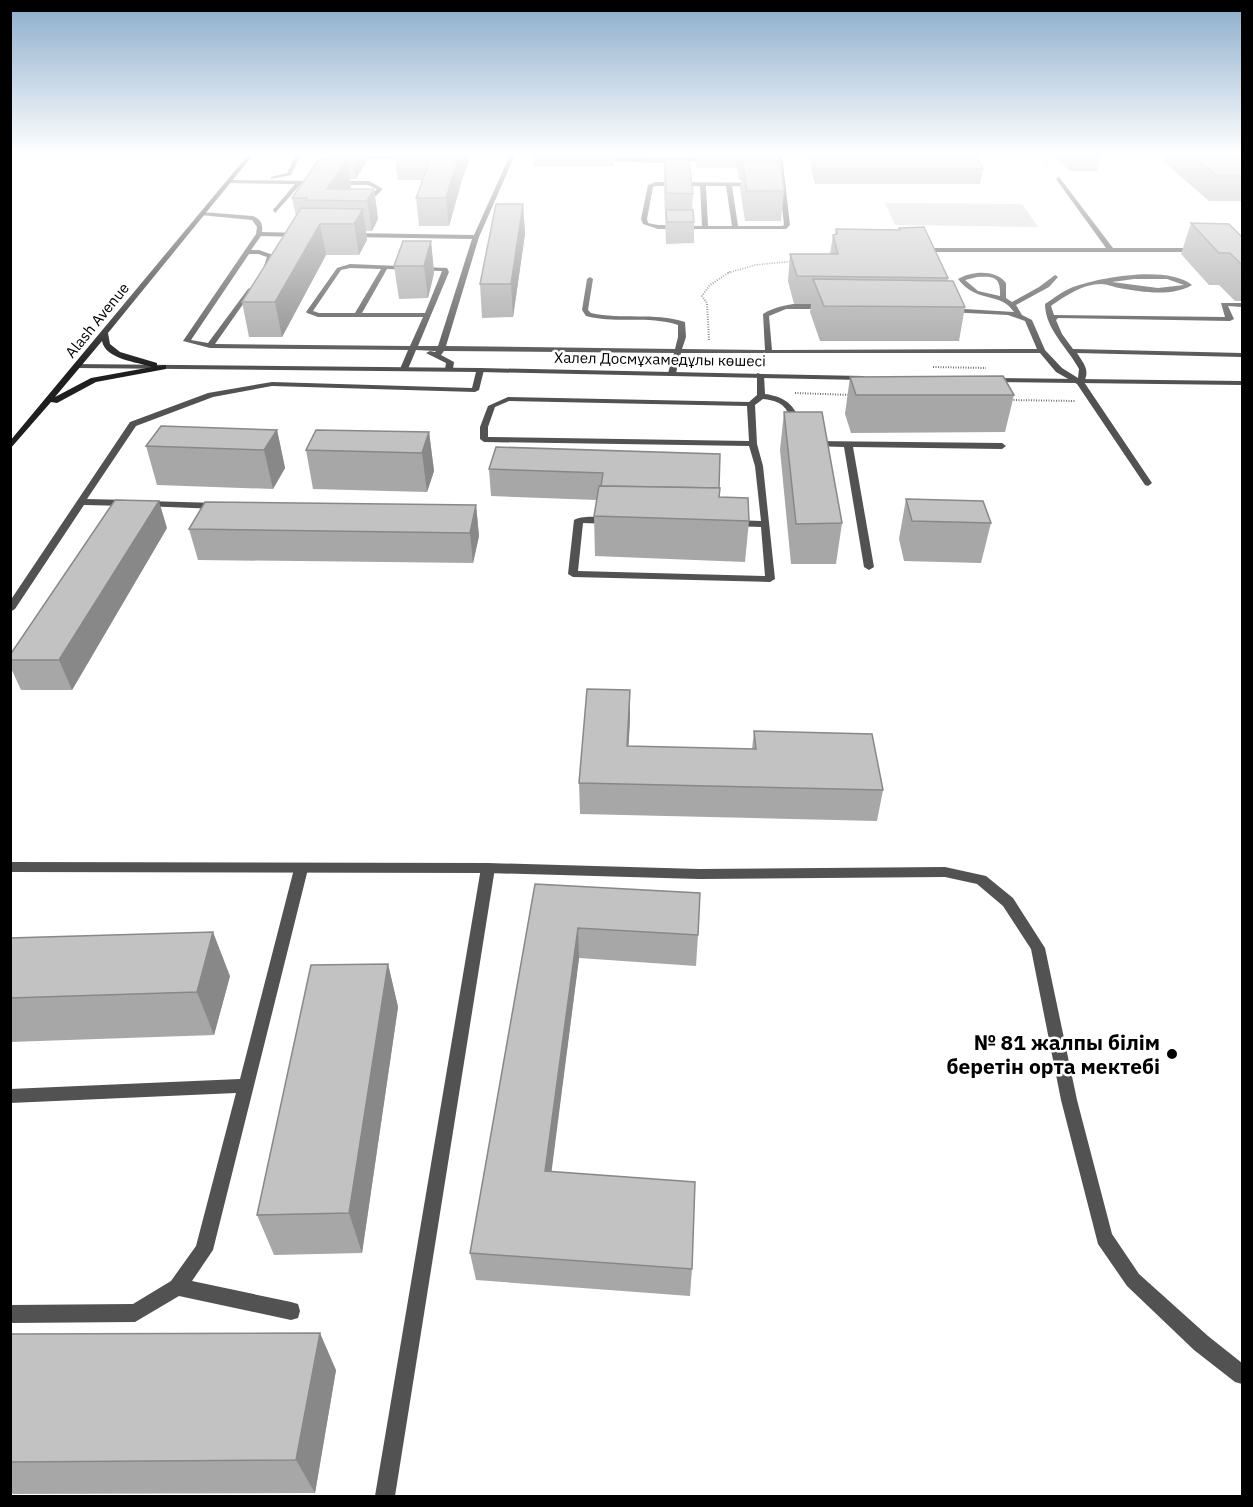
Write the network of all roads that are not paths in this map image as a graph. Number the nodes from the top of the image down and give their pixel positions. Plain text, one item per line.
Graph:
1 (193, 225) edge
2 (259, 225) edge
3 (481, 225) edge
4 (651, 225) edge
5 (787, 225) edge
6 (1093, 225) edge
7 (705, 227) joint
8 (735, 228) joint
9 (259, 234) junction
10 (305, 235) edge
11 (339, 235) edge
12 (476, 237) junction
13 (1207, 249) edge
14 (916, 250) edge
15 (1111, 250) junction
16 (248, 252) junction
17 (385, 267) junction
18 (263, 273) edge
19 (1056, 277) dead end
20 (590, 279) dead end
21 (1100, 281) junction
22 (256, 282) edge
23 (1003, 298) junction
24 (1014, 304) junction
25 (1242, 305) edge
26 (837, 308) edge
27 (938, 310) edge
28 (358, 314) junction
29 (426, 315) junction
30 (1019, 315) junction
31 (1052, 319) junction
32 (104, 333) junction
33 (210, 346) junction
34 (412, 348) junction
35 (1042, 351) junction
36 (1069, 351) junction
37 (439, 352) junction
38 (679, 352) junction
39 (769, 352) junction
40 (1242, 355) edge
41 (77, 366) junction
42 (163, 367) junction
43 (404, 369) junction
44 (449, 369) junction
45 (480, 369) junction
46 (672, 373) junction
47 (760, 375) junction
48 (871, 378) edge
49 (987, 380) edge
50 (1080, 382) junction
51 (1242, 384) edge
52 (761, 394) junction
53 (751, 404) junction
54 (41, 410) junction
55 (800, 434) edge
56 (753, 444) junction
57 (803, 444) edge
58 (848, 445) junction
59 (10, 447) edge
60 (1002, 447) dead end
61 (1148, 483) dead end
62 (82, 502) junction
63 (233, 507) edge
64 (614, 521) edge
65 (719, 523) edge
66 (766, 524) junction
67 (869, 567) dead end
68 (10, 609) edge
69 (10, 867) edge
70 (489, 868) junction
71 (301, 869) junction
72 (246, 1086) junction
73 (10, 1096) edge
74 (177, 1287) junction
75 (291, 1311) dead end
76 (10, 1314) edge
77 (1242, 1375) edge
78 (386, 1497) edge

1 - 32 main road, Alash Avenue
2 - 9 street
3 - 12 street
4 - 7 street
5 - 8 street
6 - 15 street
7 - 8 street
9 - 10 street
9 - 16 street
11 - 12 street
12 - 37 street
13 - 15 street
14 - 15 street
16 - 18 street
16 - 33 street
17 - 28 street
17 - 28 street
17 - 29 street
19 - 24 street
20 - 38 street
21 - 21 street
21 - 31 street
22 - 33 street
23 - 23 street
23 - 24 street
24 - 30 street
25 - 31 street
26 - 39 street
27 - 30 street
28 - 29 street
29 - 34 street
30 - 35 street
31 - 36 street
32 - 41 main road, Alash Avenue
32 - 42 main road
33 - 34 street
34 - 37 street
34 - 43 street
35 - 39 street
35 - 50 street
36 - 40 street
36 - 50 street
37 - 38 street
37 - 44 street
38 - 39 street
38 - 46 street
41 - 42 street, Халел Досмұхамедұлы көшесі
41 - 54 main road, Alash Avenue
42 - 43 street, Халел Досмұхамедұлы көшесі
42 - 54 main road
43 - 44 street, Халел Досмұхамедұлы көшесі
44 - 45 street, Халел Досмұхамедұлы көшесі
45 - 46 street, Халел Досмұхамедұлы көшесі
45 - 62 street
46 - 47 street, Халел Досмұхамедұлы көшесі
47 - 48 street, Халел Досмұхамедұлы көшесі
47 - 52 street
49 - 50 street
50 - 51 street
50 - 61 street
52 - 53 street
52 - 55 street
53 - 56 street
53 - 56 street
54 - 59 main road, Alash Avenue
56 - 66 street
57 - 58 street
58 - 60 street
58 - 67 street
62 - 63 street
62 - 68 street
64 - 66 street
65 - 66 street
69 - 71 street
70 - 71 street
70 - 77 street
70 - 78 street
71 - 72 street
72 - 73 street
72 - 74 street
74 - 75 street
74 - 76 street

